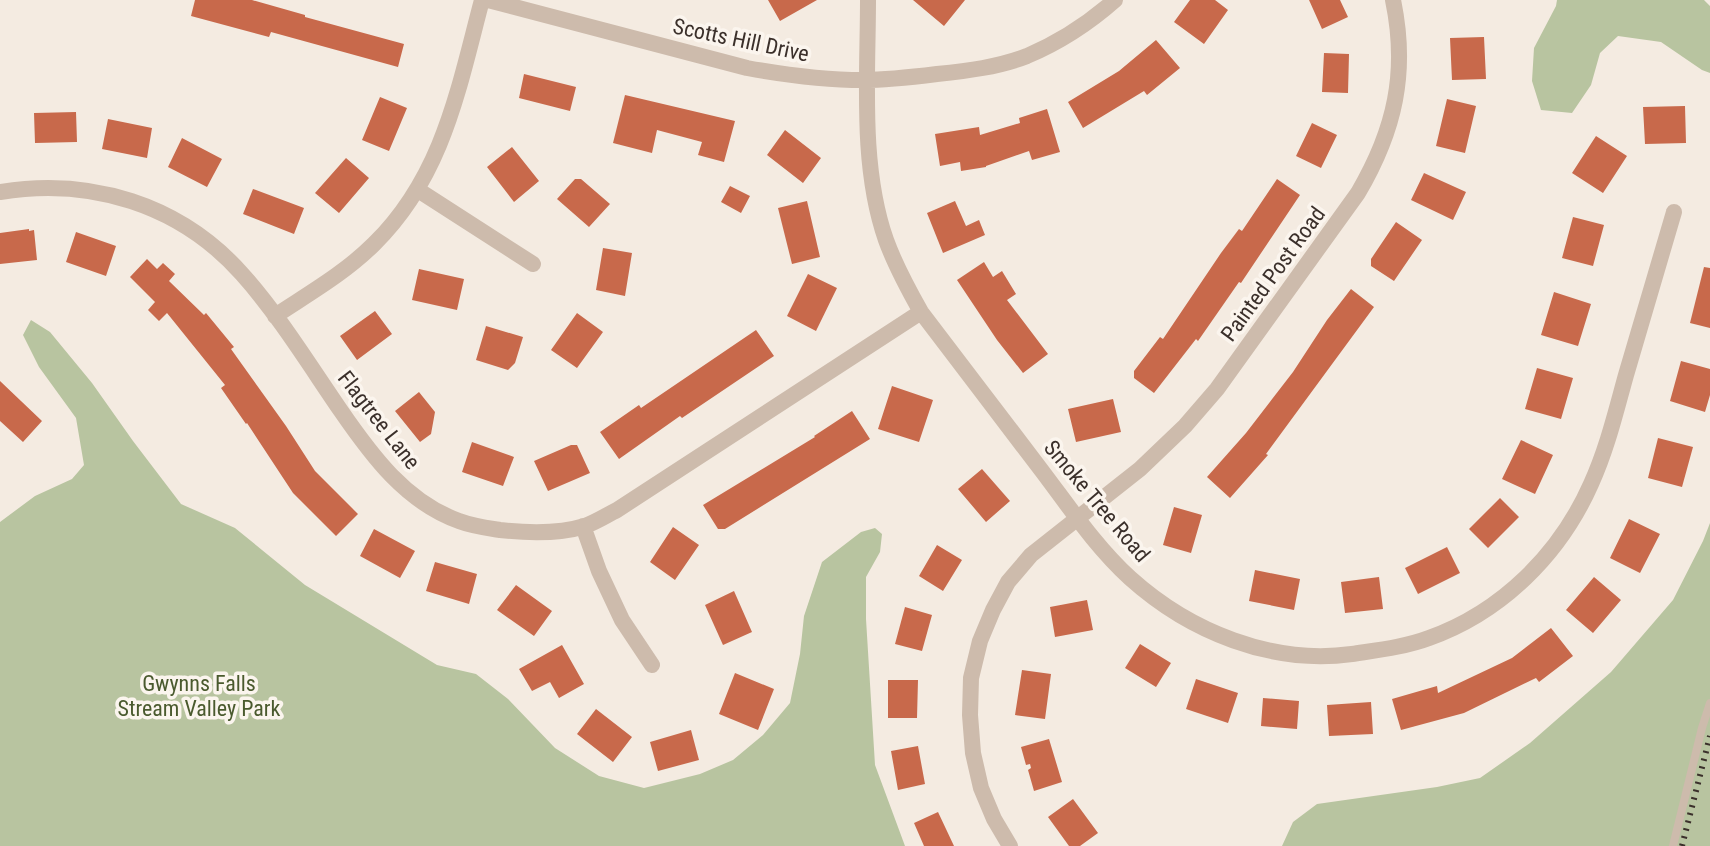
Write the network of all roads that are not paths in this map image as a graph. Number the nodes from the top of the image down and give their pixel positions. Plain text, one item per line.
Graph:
1 (485, 0) edge
2 (868, 0) edge
3 (1115, 0) edge
4 (1393, 0) edge
5 (867, 80) junction
6 (418, 190) junction
7 (0, 192) edge
8 (1674, 212) dead end
9 (533, 264) dead end
10 (921, 312) junction
11 (275, 316) junction
12 (1078, 518) junction
13 (583, 526) junction
14 (652, 665) dead end
15 (1710, 703) edge
16 (1010, 846) edge
17 (1673, 846) edge

1 - 5 street, Scotts Hill Drive
1 - 6 street
2 - 5 street, Smoke Tree Road
3 - 5 street, Scotts Hill Drive
4 - 12 street, Painted Post Road
5 - 10 street, Smoke Tree Road
6 - 9 street
6 - 11 street
7 - 11 street, Flagtree Lane
8 - 12 street, Smoke Tree Road
10 - 12 street, Smoke Tree Road
10 - 13 street, Flagtree Lane
11 - 13 street, Flagtree Lane
12 - 16 street, Painted Post Road
13 - 14 street
15 - 17 lane

